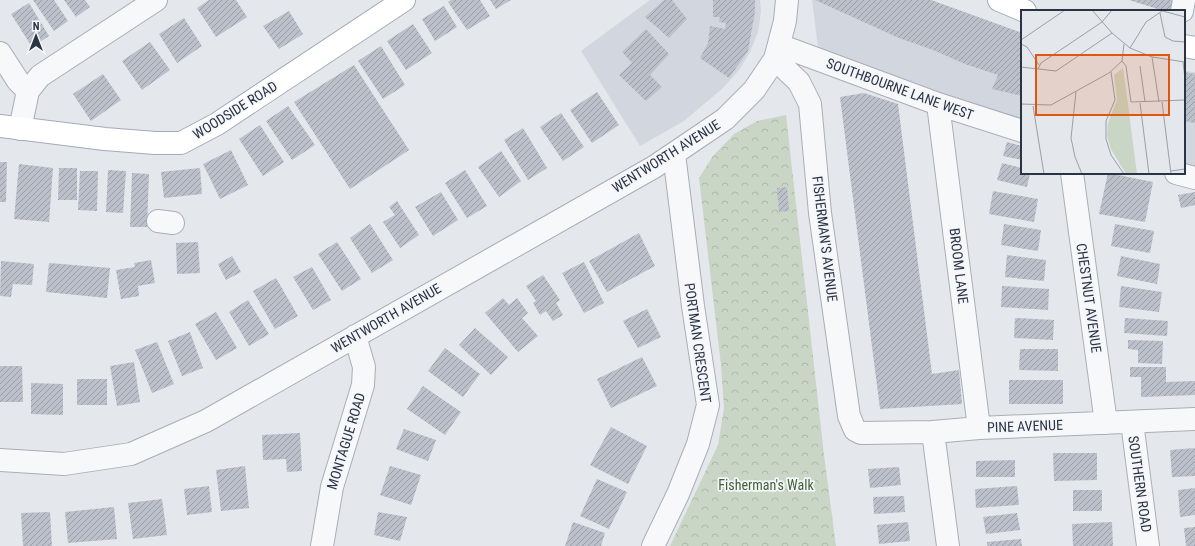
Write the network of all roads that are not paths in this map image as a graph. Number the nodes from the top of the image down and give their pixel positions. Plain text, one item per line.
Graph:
1 (156, 0) edge
2 (404, 0) edge
3 (787, 0) edge
4 (999, 0) edge
5 (1184, 0) edge
6 (1023, 10) edge
7 (1182, 10) edge
8 (1185, 46) edge
9 (1195, 48) edge
10 (777, 52) junction
11 (0, 53) edge
12 (28, 91) junction
13 (938, 104) junction
14 (10, 127) edge
15 (1021, 131) edge
16 (674, 154) junction
17 (1072, 174) edge
18 (1180, 174) edge
19 (1195, 178) edge
20 (355, 336) junction
21 (1195, 419) edge
22 (1132, 422) junction
23 (1106, 423) junction
24 (980, 428) junction
25 (855, 430) joint
26 (933, 432) junction
27 (0, 460) edge
28 (322, 546) edge
29 (653, 546) edge
30 (948, 546) edge
31 (1148, 546) edge

1 - 12 street
2 - 14 main road, WOODSIDE ROAD
3 - 10 street
4 - 6 main road
5 - 7 street
8 - 9 main road
10 - 13 street, SOUTHBOURNE LANE WEST
10 - 16 street, WENTWORTH AVENUE
10 - 25 street, FISHERMAN'S AVENUE
11 - 12 street
12 - 14 street
13 - 15 street, SOUTHBOURNE LANE WEST
13 - 24 street, BROOM LANE
16 - 20 street, WENTWORTH AVENUE
16 - 29 street, PORTMAN CRESCENT
17 - 23 street, CHESTNUT AVENUE
18 - 19 street
20 - 27 street, WENTWORTH AVENUE
20 - 28 street, MONTAGUE ROAD
21 - 22 street, PINE AVENUE
22 - 23 street, PINE AVENUE
22 - 31 street, SOUTHERN ROAD
23 - 24 street, PINE AVENUE
24 - 26 street, PINE AVENUE
25 - 26 street, PINE AVENUE
26 - 30 street

